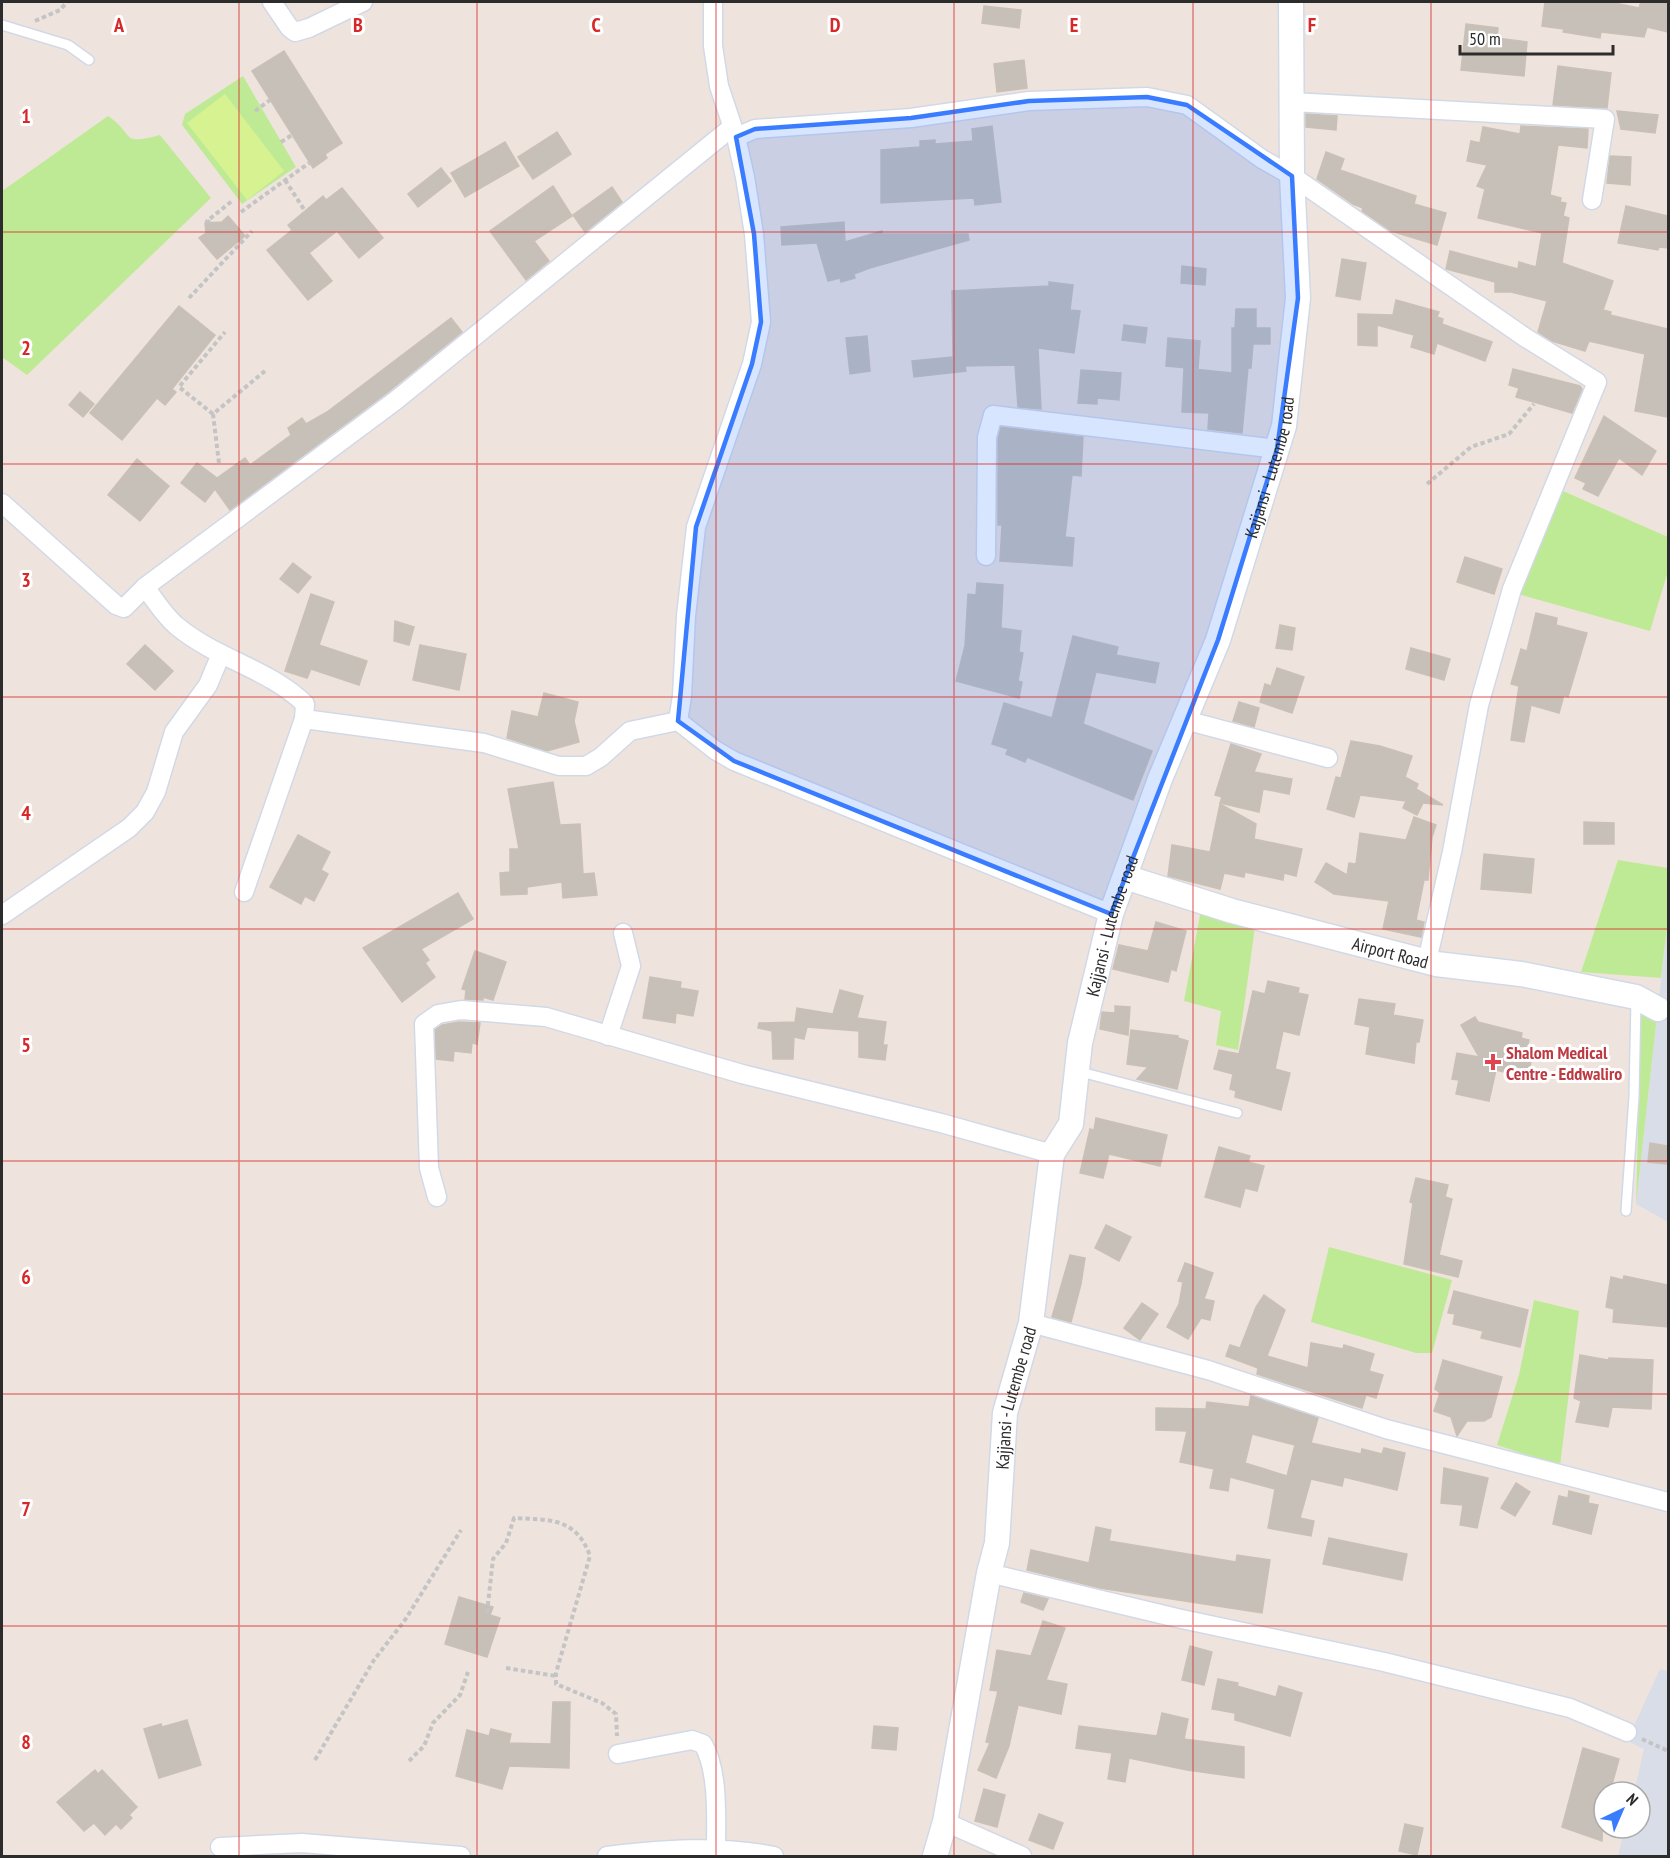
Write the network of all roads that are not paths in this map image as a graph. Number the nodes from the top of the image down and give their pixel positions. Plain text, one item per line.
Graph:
1 (272, 2) edge
2 (363, 2) edge
3 (712, 2) edge
4 (1291, 2) edge
5 (2, 25) edge
6 (89, 60) dead end
7 (1292, 102) junction
8 (734, 132) junction
9 (1292, 176) junction
10 (1592, 200) dead end
11 (1277, 449) junction
12 (2, 503) edge
13 (986, 556) dead end
14 (145, 587) junction
15 (221, 654) junction
16 (304, 719) junction
17 (1185, 720) junction
18 (678, 721) junction
19 (1328, 758) dead end
20 (1125, 877) junction
21 (244, 892) dead end
22 (1111, 914) junction
23 (2, 915) edge
24 (623, 933) dead end
25 (1427, 962) junction
26 (1636, 997) junction
27 (1658, 1009) dead end
28 (608, 1036) junction
29 (1077, 1071) junction
30 (1237, 1113) dead end
31 (1052, 1154) junction
32 (437, 1197) dead end
33 (1626, 1211) dead end
34 (1031, 1323) junction
35 (1668, 1502) edge
36 (989, 1573) junction
37 (1627, 1732) road end
38 (618, 1754) road end
39 (945, 1822) junction
40 (220, 1847) dead end
41 (716, 1850) junction
42 (461, 1857) edge
43 (607, 1857) edge
44 (774, 1857) edge
45 (935, 1857) edge
46 (1022, 1857) edge

1 - 2 street
3 - 8 street
4 - 7 street, Kajjansi - Lutembe road
5 - 6 lane
7 - 9 street, Kajjansi - Lutembe road
7 - 10 street
8 - 9 street
8 - 14 street
8 - 18 street
9 - 11 street, Kajjansi - Lutembe road
9 - 25 street
11 - 13 street
11 - 17 street, Kajjansi - Lutembe road
12 - 14 street
14 - 15 street
15 - 16 street
15 - 23 street
16 - 18 street
16 - 21 street
17 - 19 street
17 - 20 street, Kajjansi - Lutembe road
18 - 22 street
20 - 22 street, Kajjansi - Lutembe road
20 - 25 street, Airport Road
22 - 29 street, Kajjansi - Lutembe road
24 - 28 street
25 - 26 street, Airport Road
26 - 27 street, Airport Road
26 - 33 lane
28 - 31 street
28 - 32 street
29 - 30 lane
29 - 31 street, Kajjansi - Lutembe road
31 - 34 street, Kajjansi - Lutembe road
34 - 35 street
34 - 36 street, Kajjansi - Lutembe road
36 - 37 street
36 - 39 street, Kajjansi - Lutembe road
38 - 41 street
39 - 45 street, Kajjansi - Lutembe road
39 - 46 street
40 - 42 street
41 - 43 street
41 - 44 street

